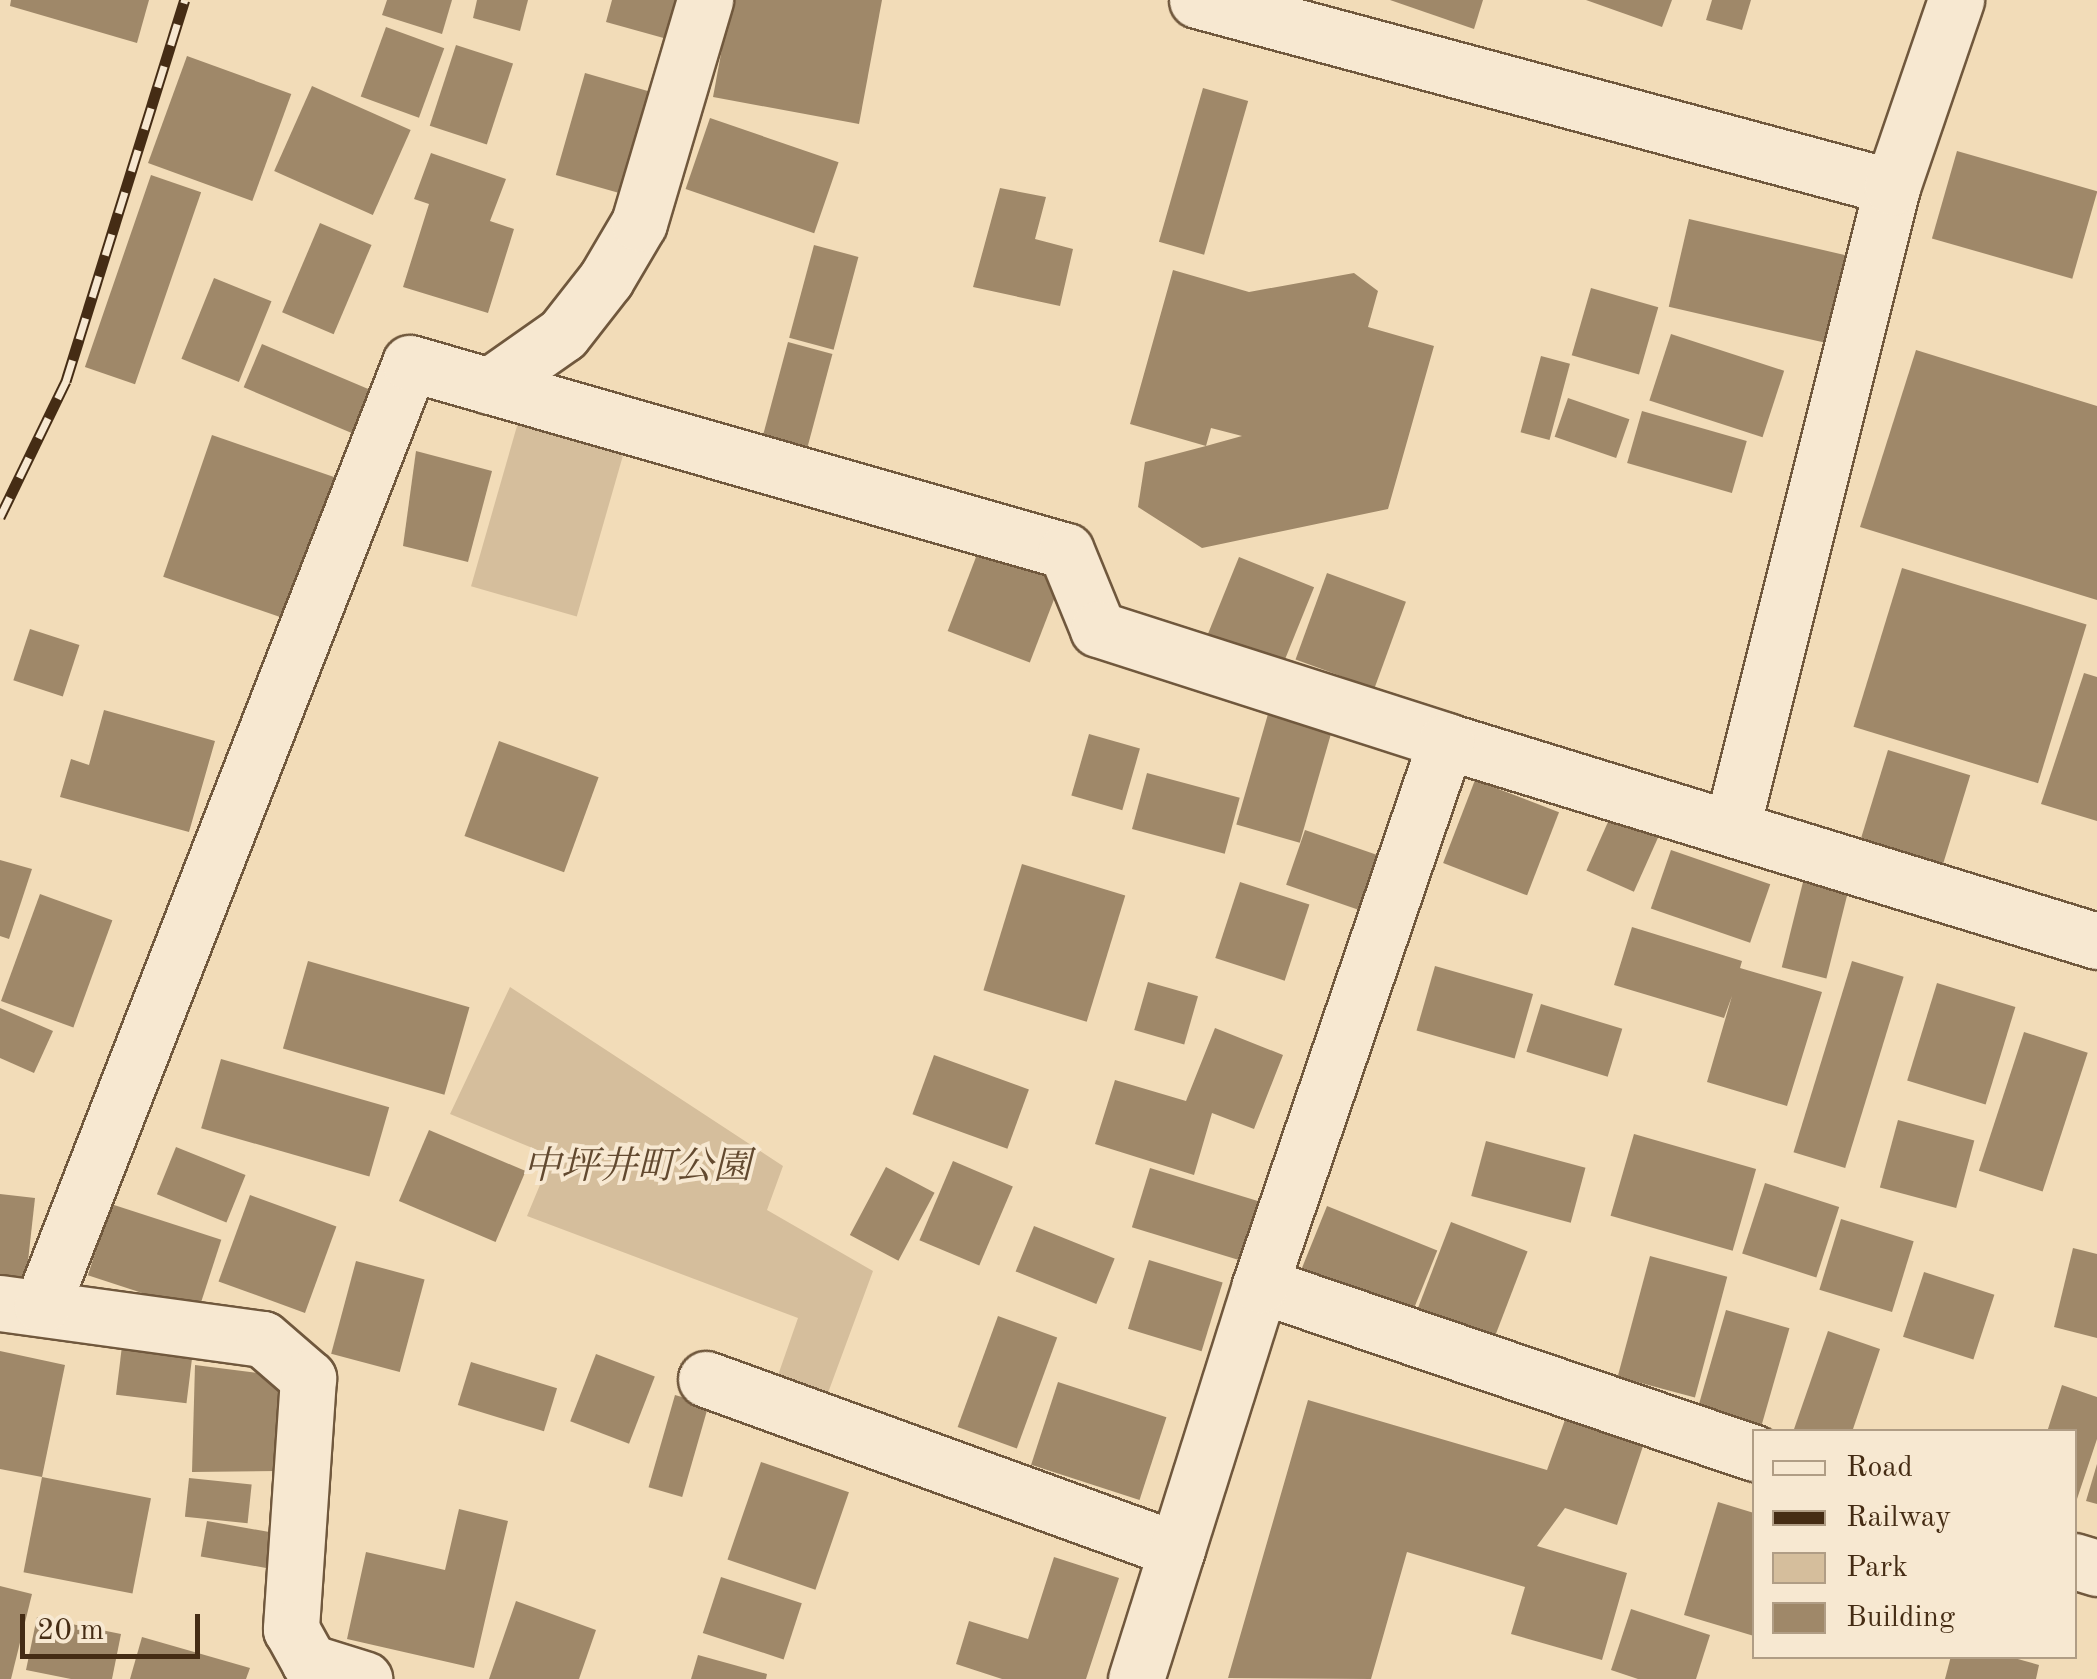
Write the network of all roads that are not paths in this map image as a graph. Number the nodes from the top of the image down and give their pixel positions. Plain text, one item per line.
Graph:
1 (705, 0) edge
2 (1198, 0) edge
3 (1956, 0) edge
4 (1892, 187) junction
5 (488, 386) junction
6 (1446, 742) junction
7 (1732, 827) junction
8 (2097, 941) edge
9 (1260, 1285) junction
10 (21, 1304) edge
11 (706, 1379) dead end
12 (1752, 1452) edge
13 (1177, 1550) junction
14 (364, 1679) edge
15 (1136, 1679) edge

1 - 5 street
2 - 4 street
3 - 4 street
4 - 7 street
5 - 6 street
5 - 10 street
6 - 7 street
6 - 9 street
7 - 8 street
9 - 12 street
9 - 13 street
10 - 14 street
11 - 13 street
13 - 15 street

